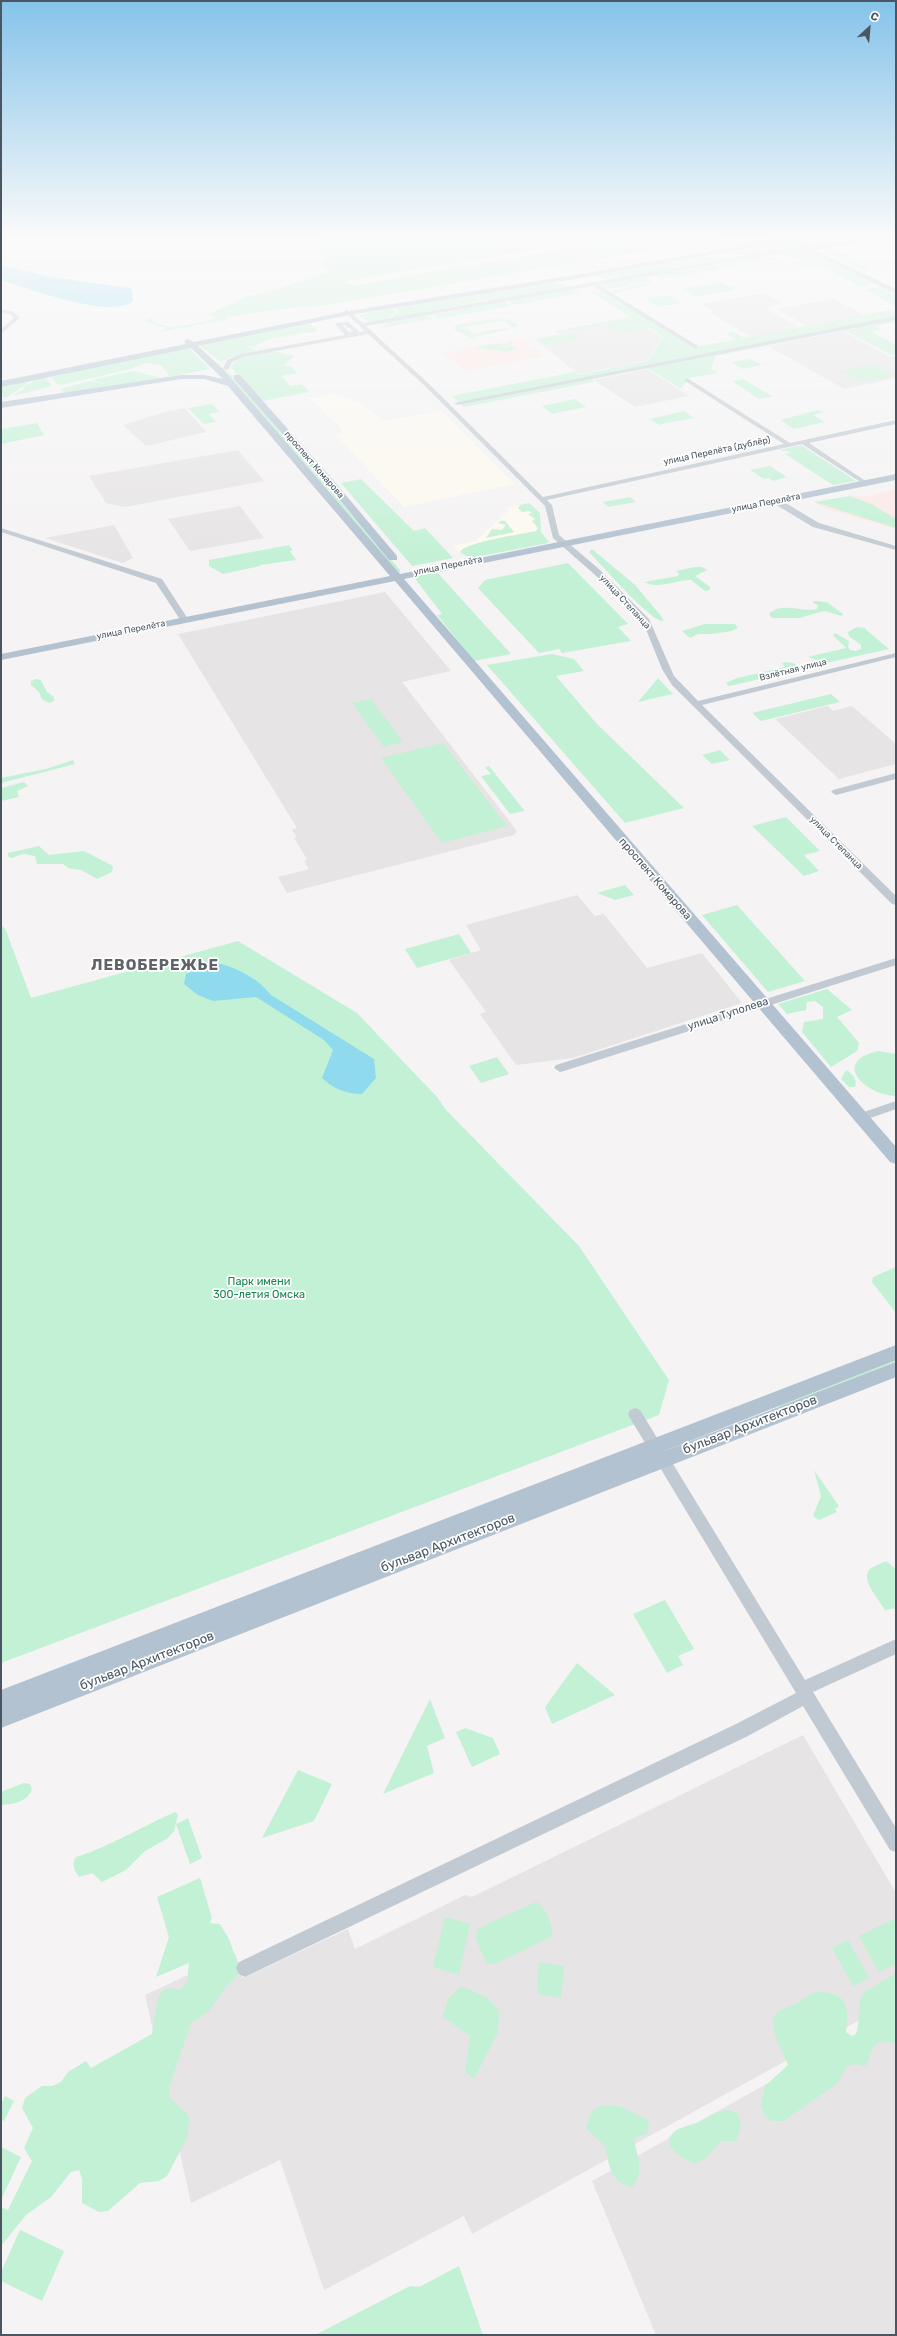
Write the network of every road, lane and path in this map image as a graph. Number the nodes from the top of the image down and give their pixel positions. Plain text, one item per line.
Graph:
1 (180, 345) edge
2 (181, 345) edge
3 (195, 345) edge
4 (296, 345) edge
5 (385, 345) edge
6 (693, 345) edge
7 (744, 345) edge
8 (755, 345) edge
9 (696, 347) dead end
10 (223, 366) junction
11 (181, 377) junction
12 (1, 380) edge
13 (686, 380) dead end
14 (1, 384) edge
15 (232, 387) junction
16 (247, 388) junction
17 (1, 405) edge
18 (896, 422) edge
19 (803, 442) junction
20 (789, 444) junction
21 (314, 464) junction
22 (300, 466) junction
23 (896, 477) edge
24 (865, 483) junction
25 (337, 491) junction
26 (323, 493) junction
27 (542, 499) junction
28 (776, 501) junction
29 (3, 532) edge
30 (564, 543) junction
31 (896, 548) edge
32 (407, 574) junction
33 (395, 576) junction
34 (415, 600) junction
35 (184, 619) junction
36 (896, 655) edge
37 (1, 656) edge
38 (695, 704) junction
39 (896, 776) edge
40 (836, 792) dead end
41 (896, 902) edge
42 (896, 961) edge
43 (762, 1003) junction
44 (560, 1068) dead end
45 (896, 1106) edge
46 (862, 1117) junction
47 (896, 1158) edge
48 (896, 1352) edge
49 (896, 1369) edge
50 (635, 1414) dead end
51 (658, 1452) junction
52 (896, 1646) edge
53 (804, 1692) junction
54 (1, 1700) edge
55 (1, 1717) edge
56 (896, 1844) edge
57 (245, 1968) dead end

1 - 12 main road
2 - 14 main road
3 - 10 main road, проспект Комарова
4 - 10 street
5 - 27 street, улица Степанца
6 - 9 street
7 - 8 street
10 - 11 main road
10 - 15 main road, проспект Комарова
10 - 16 main road, проспект Комарова
11 - 15 main road
11 - 17 main road
13 - 20 street
15 - 16 main road
15 - 22 main road, проспект Комарова
16 - 21 main road, проспект Комарова
18 - 19 street, улица Перелёта (дублёр)
19 - 20 street, улица Перелёта (дублёр)
19 - 24 street
20 - 27 street, улица Перелёта (дублёр)
21 - 22 main road
21 - 25 main road, проспект Комарова
22 - 26 main road, проспект Комарова
23 - 24 main road, улица Перелёта
24 - 28 main road, улица Перелёта
25 - 26 main road
25 - 32 main road, проспект Комарова
26 - 33 main road, проспект Комарова
27 - 30 street, улица Степанца
28 - 30 main road, улица Перелёта
28 - 31 street
29 - 35 street
30 - 32 main road, улица Перелёта
30 - 38 street, улица Степанца
32 - 33 main road, улица Перелёта
32 - 34 main road, проспект Комарова
33 - 34 main road, проспект Комарова
33 - 35 main road, улица Перелёта
34 - 43 main road, проспект Комарова
35 - 37 main road, улица Перелёта
36 - 38 street, Взлётная улица
38 - 41 street, улица Степанца
39 - 40 street
42 - 43 street, улица Туполева
43 - 44 street, улица Туполева
43 - 46 main road, проспект Комарова
45 - 46 street
46 - 47 main road, проспект Комарова
48 - 51 main road, бульвар Архитекторов
49 - 51 main road, бульвар Архитекторов
50 - 51 street
51 - 53 street
51 - 54 main road, бульвар Архитекторов
51 - 55 main road, бульвар Архитекторов
52 - 53 street
53 - 56 street
53 - 57 street

